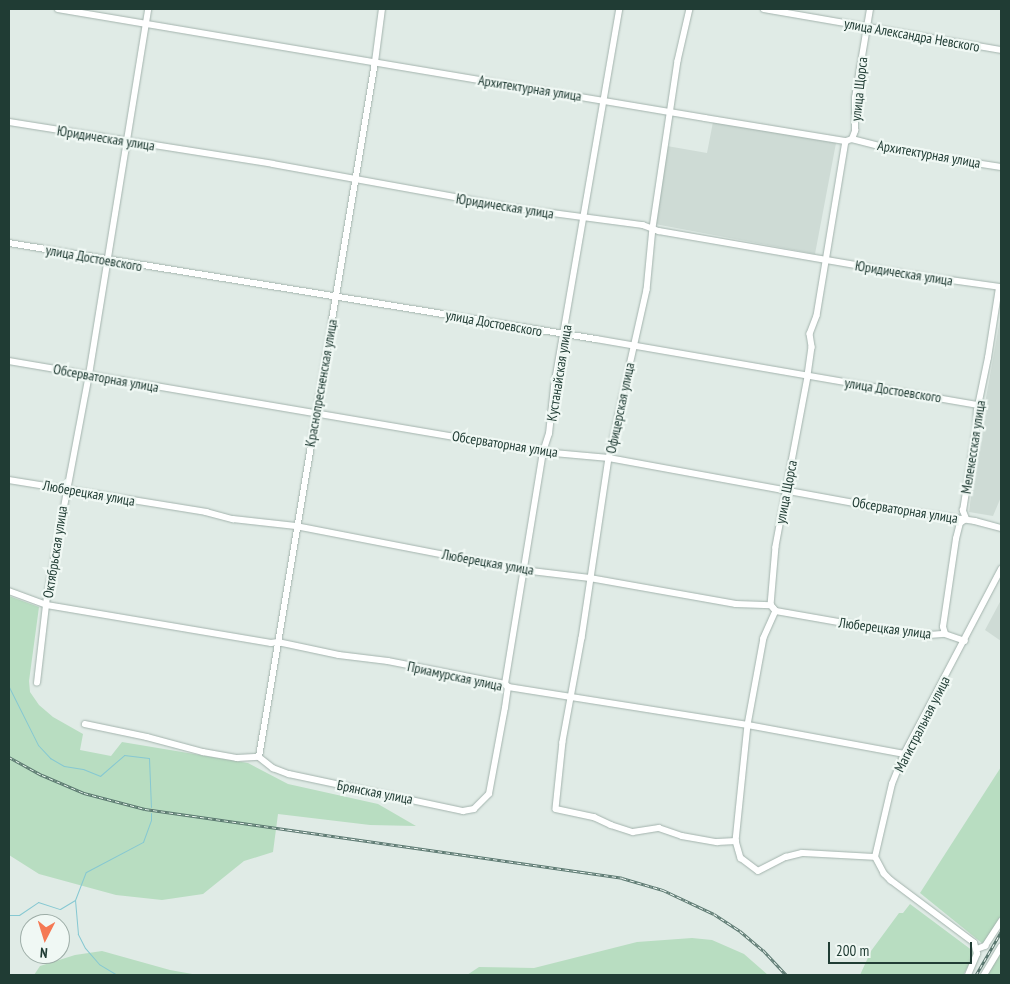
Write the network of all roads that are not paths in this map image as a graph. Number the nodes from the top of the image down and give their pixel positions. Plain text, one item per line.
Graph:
1 (58, 9) edge
2 (148, 9) edge
3 (382, 9) edge
4 (619, 9) edge
5 (690, 9) edge
6 (764, 9) edge
7 (870, 9) edge
8 (145, 24) junction
9 (867, 28) junction
10 (1001, 50) edge
11 (375, 62) junction
12 (604, 100) junction
13 (672, 111) junction
14 (9, 122) edge
15 (126, 140) junction
16 (849, 140) junction
17 (1001, 167) edge
18 (354, 179) junction
19 (585, 218) junction
20 (653, 228) junction
21 (9, 243) edge
22 (106, 258) junction
23 (827, 260) junction
24 (1000, 287) edge
25 (337, 295) junction
26 (565, 334) junction
27 (634, 346) junction
28 (9, 361) edge
29 (89, 375) junction
30 (808, 377) junction
31 (978, 406) junction
32 (316, 412) junction
33 (543, 452) junction
34 (609, 458) junction
35 (9, 480) edge
36 (66, 489) junction
37 (787, 490) junction
38 (966, 519) junction
39 (296, 526) junction
40 (1001, 528) edge
41 (1001, 569) edge
42 (523, 570) junction
43 (590, 578) junction
44 (9, 591) edge
45 (47, 605) junction
46 (771, 605) junction
47 (776, 611) junction
48 (945, 634) junction
49 (965, 641) junction
50 (278, 642) junction
51 (37, 683) dead end
52 (506, 686) junction
53 (572, 697) junction
54 (85, 724) dead end
55 (748, 725) junction
56 (904, 754) junction
57 (259, 757) junction
58 (489, 794) joint
59 (736, 841) junction
60 (875, 857) junction
61 (1001, 921) edge
62 (1001, 947) edge
63 (977, 948) junction
64 (968, 975) edge
65 (984, 975) edge

1 - 8 street, Архитектурная улица
2 - 8 street, Октябрьская улица
3 - 11 street, Краснопресненская улица
4 - 12 street, Кустанайская улица
5 - 13 street, Офицерская улица
6 - 9 street, улица Александра Невского
7 - 9 street, улица Щорса
8 - 11 street, Архитектурная улица
8 - 15 street, Октябрьская улица
9 - 10 street, улица Александра Невского
9 - 16 street, улица Щорса
11 - 12 street, Архитектурная улица
11 - 18 street, Краснопресненская улица
12 - 13 street, Архитектурная улица
12 - 19 street, Кустанайская улица
13 - 16 street, Архитектурная улица
13 - 20 street, Офицерская улица
14 - 15 street, Юридическая улица
15 - 18 street, Юридическая улица
15 - 22 street, Октябрьская улица
16 - 17 street, Архитектурная улица
16 - 23 street, улица Щорса
18 - 19 street, Юридическая улица
18 - 25 street, Краснопресненская улица
19 - 20 street, Юридическая улица
19 - 26 street, Кустанайская улица
20 - 23 street, Юридическая улица
20 - 27 street, Офицерская улица
21 - 22 street, улица Достоевского
22 - 25 street, улица Достоевского
22 - 29 street, Октябрьская улица
23 - 24 street, Юридическая улица
23 - 30 street, улица Щорса
24 - 31 street, Мелекесская улица
25 - 26 street, улица Достоевского
25 - 32 street, Краснопресненская улица
26 - 27 street, улица Достоевского
26 - 33 street, Кустанайская улица
27 - 30 street, улица Достоевского
27 - 34 street, Офицерская улица
28 - 29 street, Обсерваторная улица
29 - 32 street, Обсерваторная улица
29 - 36 street, Октябрьская улица
30 - 31 street, улица Достоевского
30 - 37 street, улица Щорса
31 - 38 street, Мелекесская улица
32 - 33 street, Обсерваторная улица
32 - 39 street, Краснопресненская улица
33 - 34 street, Обсерваторная улица
33 - 42 street, Кустанайская улица
34 - 37 street, Обсерваторная улица
34 - 43 street, Офицерская улица
35 - 36 street, Люберецкая улица
36 - 39 street, Люберецкая улица
36 - 45 street, Октябрьская улица
37 - 38 street, Обсерваторная улица
37 - 46 street, улица Щорса
38 - 40 street, Обсерваторная улица
38 - 48 street, Мелекесская улица
39 - 42 street, Люберецкая улица
39 - 50 street, Краснопресненская улица
41 - 49 street, Магистральная улица
42 - 43 street, Люберецкая улица
42 - 52 street, Кустанайская улица
43 - 46 street, Люберецкая улица
43 - 53 street, Офицерская улица
44 - 45 street, Приамурская улица
45 - 50 street, Приамурская улица
45 - 51 street, Октябрьская улица
46 - 47 street
47 - 48 street, Люберецкая улица
47 - 55 street
48 - 49 street, Люберецкая улица
49 - 56 street, Магистральная улица
50 - 52 street, Приамурская улица
50 - 57 street, Краснопресненская улица
52 - 53 street, Приамурская улица
52 - 58 street, Кустанайская улица
53 - 55 street, Приамурская улица
53 - 59 street, Офицерская улица
54 - 57 street
55 - 56 street, Приамурская улица
55 - 59 street
56 - 60 street, Магистральная улица
57 - 58 street, Брянская улица
59 - 60 street
60 - 63 street
61 - 63 street
62 - 65 street
63 - 64 street

